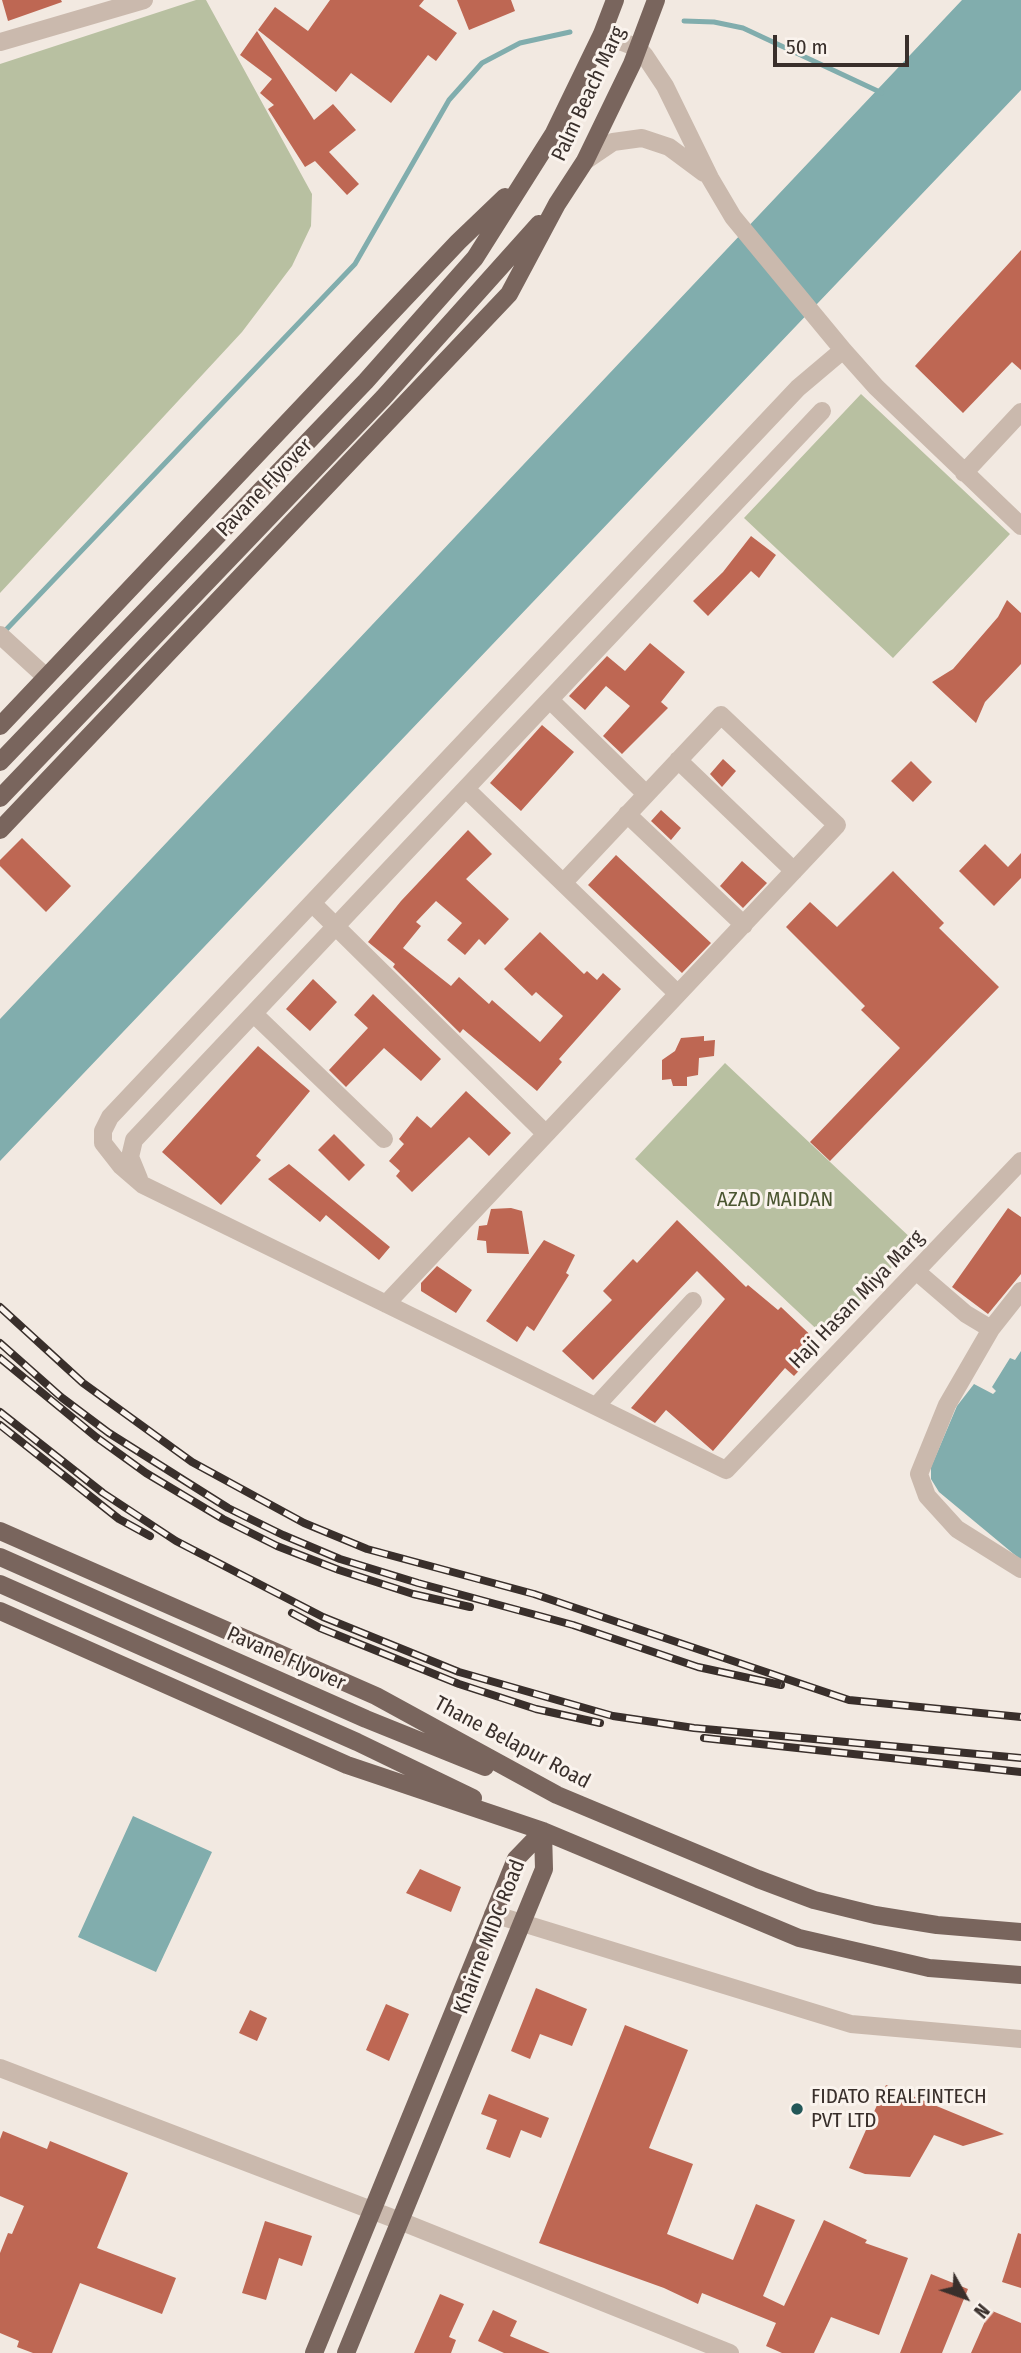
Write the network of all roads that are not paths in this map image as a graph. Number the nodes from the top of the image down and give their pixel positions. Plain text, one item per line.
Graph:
1 (144, 0) edge
2 (615, 0) edge
3 (656, 0) edge
4 (602, 34) junction
5 (0, 42) edge
6 (638, 48) junction
7 (585, 161) junction
8 (525, 177) junction
9 (710, 177) junction
10 (557, 204) junction
11 (839, 344) junction
12 (822, 411) dead end
13 (1021, 412) edge
14 (964, 473) junction
15 (1021, 526) edge
16 (0, 635) edge
17 (46, 677) junction
18 (550, 699) junction
19 (0, 726) edge
20 (678, 760) junction
21 (0, 762) edge
22 (466, 789) junction
23 (646, 794) junction
24 (0, 798) edge
25 (627, 814) junction
26 (0, 830) edge
27 (794, 871) junction
28 (563, 883) junction
29 (312, 903) junction
30 (744, 925) junction
31 (336, 927) junction
32 (678, 994) junction
33 (254, 1014) junction
34 (546, 1134) junction
35 (384, 1139) dead end
36 (1021, 1161) edge
37 (143, 1185) junction
38 (916, 1271) junction
39 (1021, 1291) edge
40 (693, 1301) dead end
41 (386, 1304) junction
42 (991, 1329) junction
43 (596, 1406) junction
44 (0, 1531) edge
45 (0, 1557) edge
46 (1021, 1569) edge
47 (0, 1584) edge
48 (0, 1611) edge
49 (557, 1795) junction
50 (542, 1831) junction
51 (493, 1914) junction
52 (522, 1925) junction
53 (1021, 1932) edge
54 (1021, 1975) edge
55 (1021, 2039) edge
56 (0, 2068) edge
57 (372, 2211) junction
58 (400, 2221) junction
59 (314, 2353) edge
60 (346, 2353) edge
61 (730, 2353) edge

1 - 5 street
2 - 4 main road, Palm Beach Marg
3 - 6 main road, Palm Beach Marg
4 - 6 street
4 - 8 main road, Palm Beach Marg
6 - 7 main road, Palm Beach Marg
6 - 9 street
7 - 9 street
7 - 10 main road, Palm Beach Marg
8 - 17 main road
8 - 21 main road, Pavane Flyover
9 - 11 street
10 - 24 main road, Pavane Flyover
10 - 26 main road
11 - 14 street
11 - 29 street
12 - 18 street
13 - 14 street
14 - 15 street
16 - 17 street
17 - 19 main road
18 - 22 street
18 - 23 street
20 - 23 street
20 - 27 street
20 - 27 street
22 - 28 street
22 - 31 street
23 - 25 street
25 - 28 street
25 - 30 street
27 - 30 street
28 - 32 street
29 - 31 street
29 - 37 street
30 - 32 street
31 - 33 street
31 - 34 street
32 - 34 street
33 - 35 street
33 - 37 street
34 - 41 street
36 - 38 street, Haji Hasan Miya Marg
37 - 41 street
38 - 42 street
38 - 43 street, Haji Hasan Miya Marg
39 - 42 street
40 - 43 street
41 - 43 street
42 - 46 street
44 - 49 main road, Thane Belapur Road
45 - 49 main road, Pavane Flyover
47 - 50 main road
48 - 50 main road
49 - 53 main road, Thane Belapur Road
50 - 51 main road, Khairne MIDC Road
50 - 52 main road, Khairne MIDC Road
50 - 54 main road
51 - 52 street
51 - 57 main road, Khairne MIDC Road
52 - 55 street
52 - 58 main road, Khairne MIDC Road
56 - 57 street
57 - 58 street
57 - 59 main road, Khairne MIDC Road
58 - 60 main road, Khairne MIDC Road
58 - 61 street

